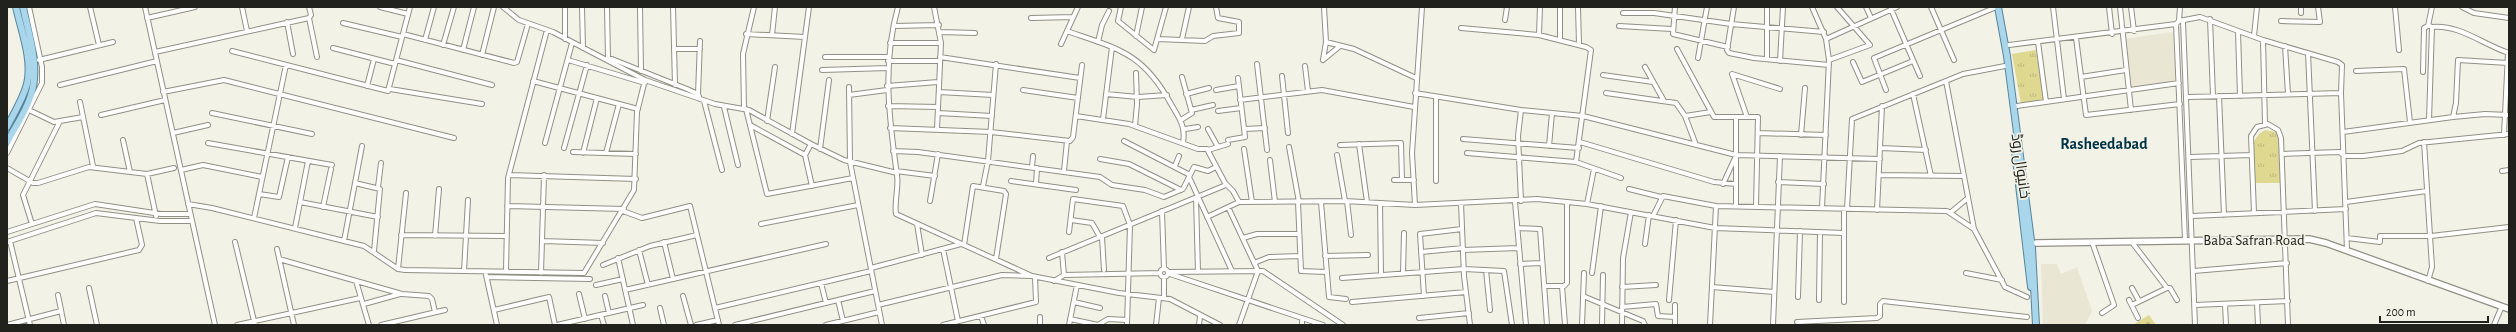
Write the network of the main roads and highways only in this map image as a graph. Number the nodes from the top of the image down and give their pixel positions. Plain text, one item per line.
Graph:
1 (16, 7) edge
2 (23, 7) edge
3 (1995, 7) edge
4 (7, 127) edge
5 (7, 142) edge
6 (2036, 243) dead end
7 (2509, 309) edge
8 (2032, 325) edge
9 (2036, 325) edge

1 - 4 main road
2 - 5 main road
3 - 8 main road, خانیوال روڈ
3 - 9 main road, خانیوال روڈ
6 - 7 main road, Baba Safran Road

